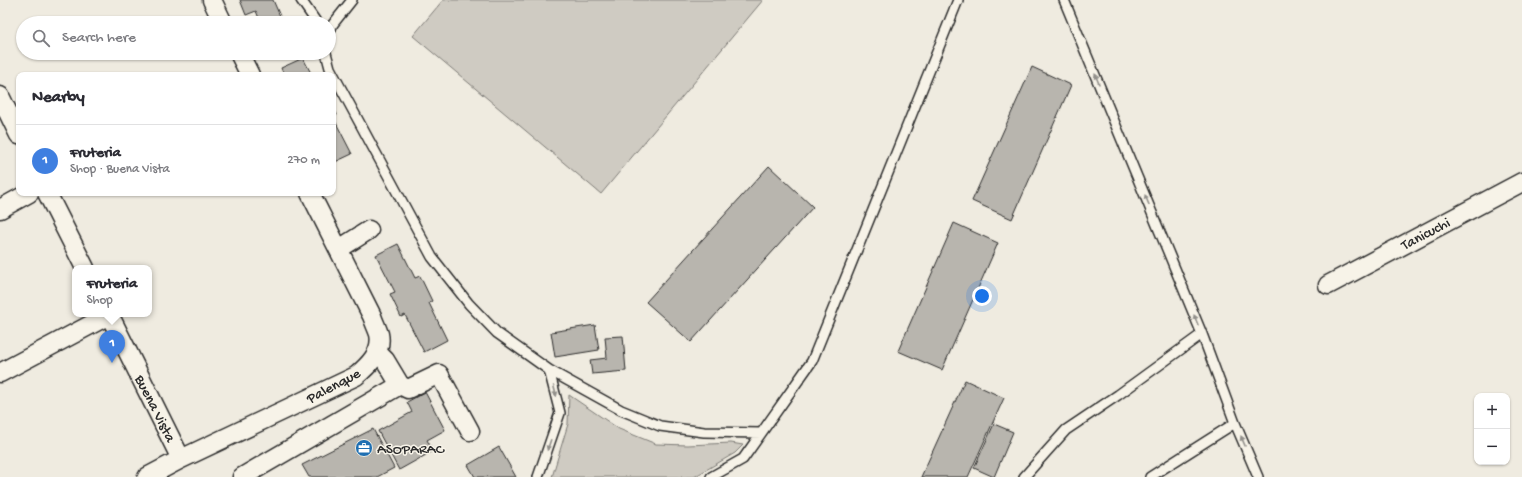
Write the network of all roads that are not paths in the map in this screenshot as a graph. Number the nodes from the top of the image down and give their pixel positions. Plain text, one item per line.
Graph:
1 (212, 0) edge
2 (301, 0) edge
3 (352, 0) edge
4 (958, 0) edge
5 (1064, 0) edge
6 (220, 16) edge
7 (312, 16) edge
8 (336, 20) edge
9 (242, 60) edge
10 (328, 60) edge
11 (248, 72) edge
12 (332, 72) edge
13 (336, 79) edge
14 (0, 96) edge
15 (16, 129) edge
16 (1522, 182) edge
17 (22, 196) edge
18 (49, 196) edge
19 (312, 196) edge
20 (0, 208) edge
21 (369, 230) dead end
22 (338, 249) junction
23 (84, 265) edge
24 (1328, 284) dead end
25 (103, 317) edge
26 (110, 317) edge
27 (1202, 334) junction
28 (377, 352) junction
29 (549, 370) junction
30 (0, 373) edge
31 (400, 385) junction
32 (1235, 422) junction
33 (470, 431) dead end
34 (761, 433) junction
35 (181, 459) junction
36 (147, 477) edge
37 (242, 477) edge
38 (538, 477) edge
39 (711, 477) edge
40 (1024, 477) edge
41 (1150, 477) edge
42 (1258, 477) edge

1 - 6 street
2 - 7 lane
3 - 8 lane
4 - 34 lane
27 -> 5 lane
9 - 11 street
10 - 12 lane
13 - 29 lane
14 - 15 street
16 - 24 street, Tanicuchi
17 - 20 street
18 - 23 street
19 - 22 street
21 - 22 street
22 - 28 street
25 - 30 street
26 - 35 street, Buena Vista
27 - 32 lane
27 - 40 lane
28 - 31 street
28 - 35 street, Palenque
29 - 34 lane
29 -> 38 lane
31 - 33 street
31 - 37 street
32 - 41 lane
42 -> 32 lane
34 - 39 lane
35 - 36 street, Palenque

